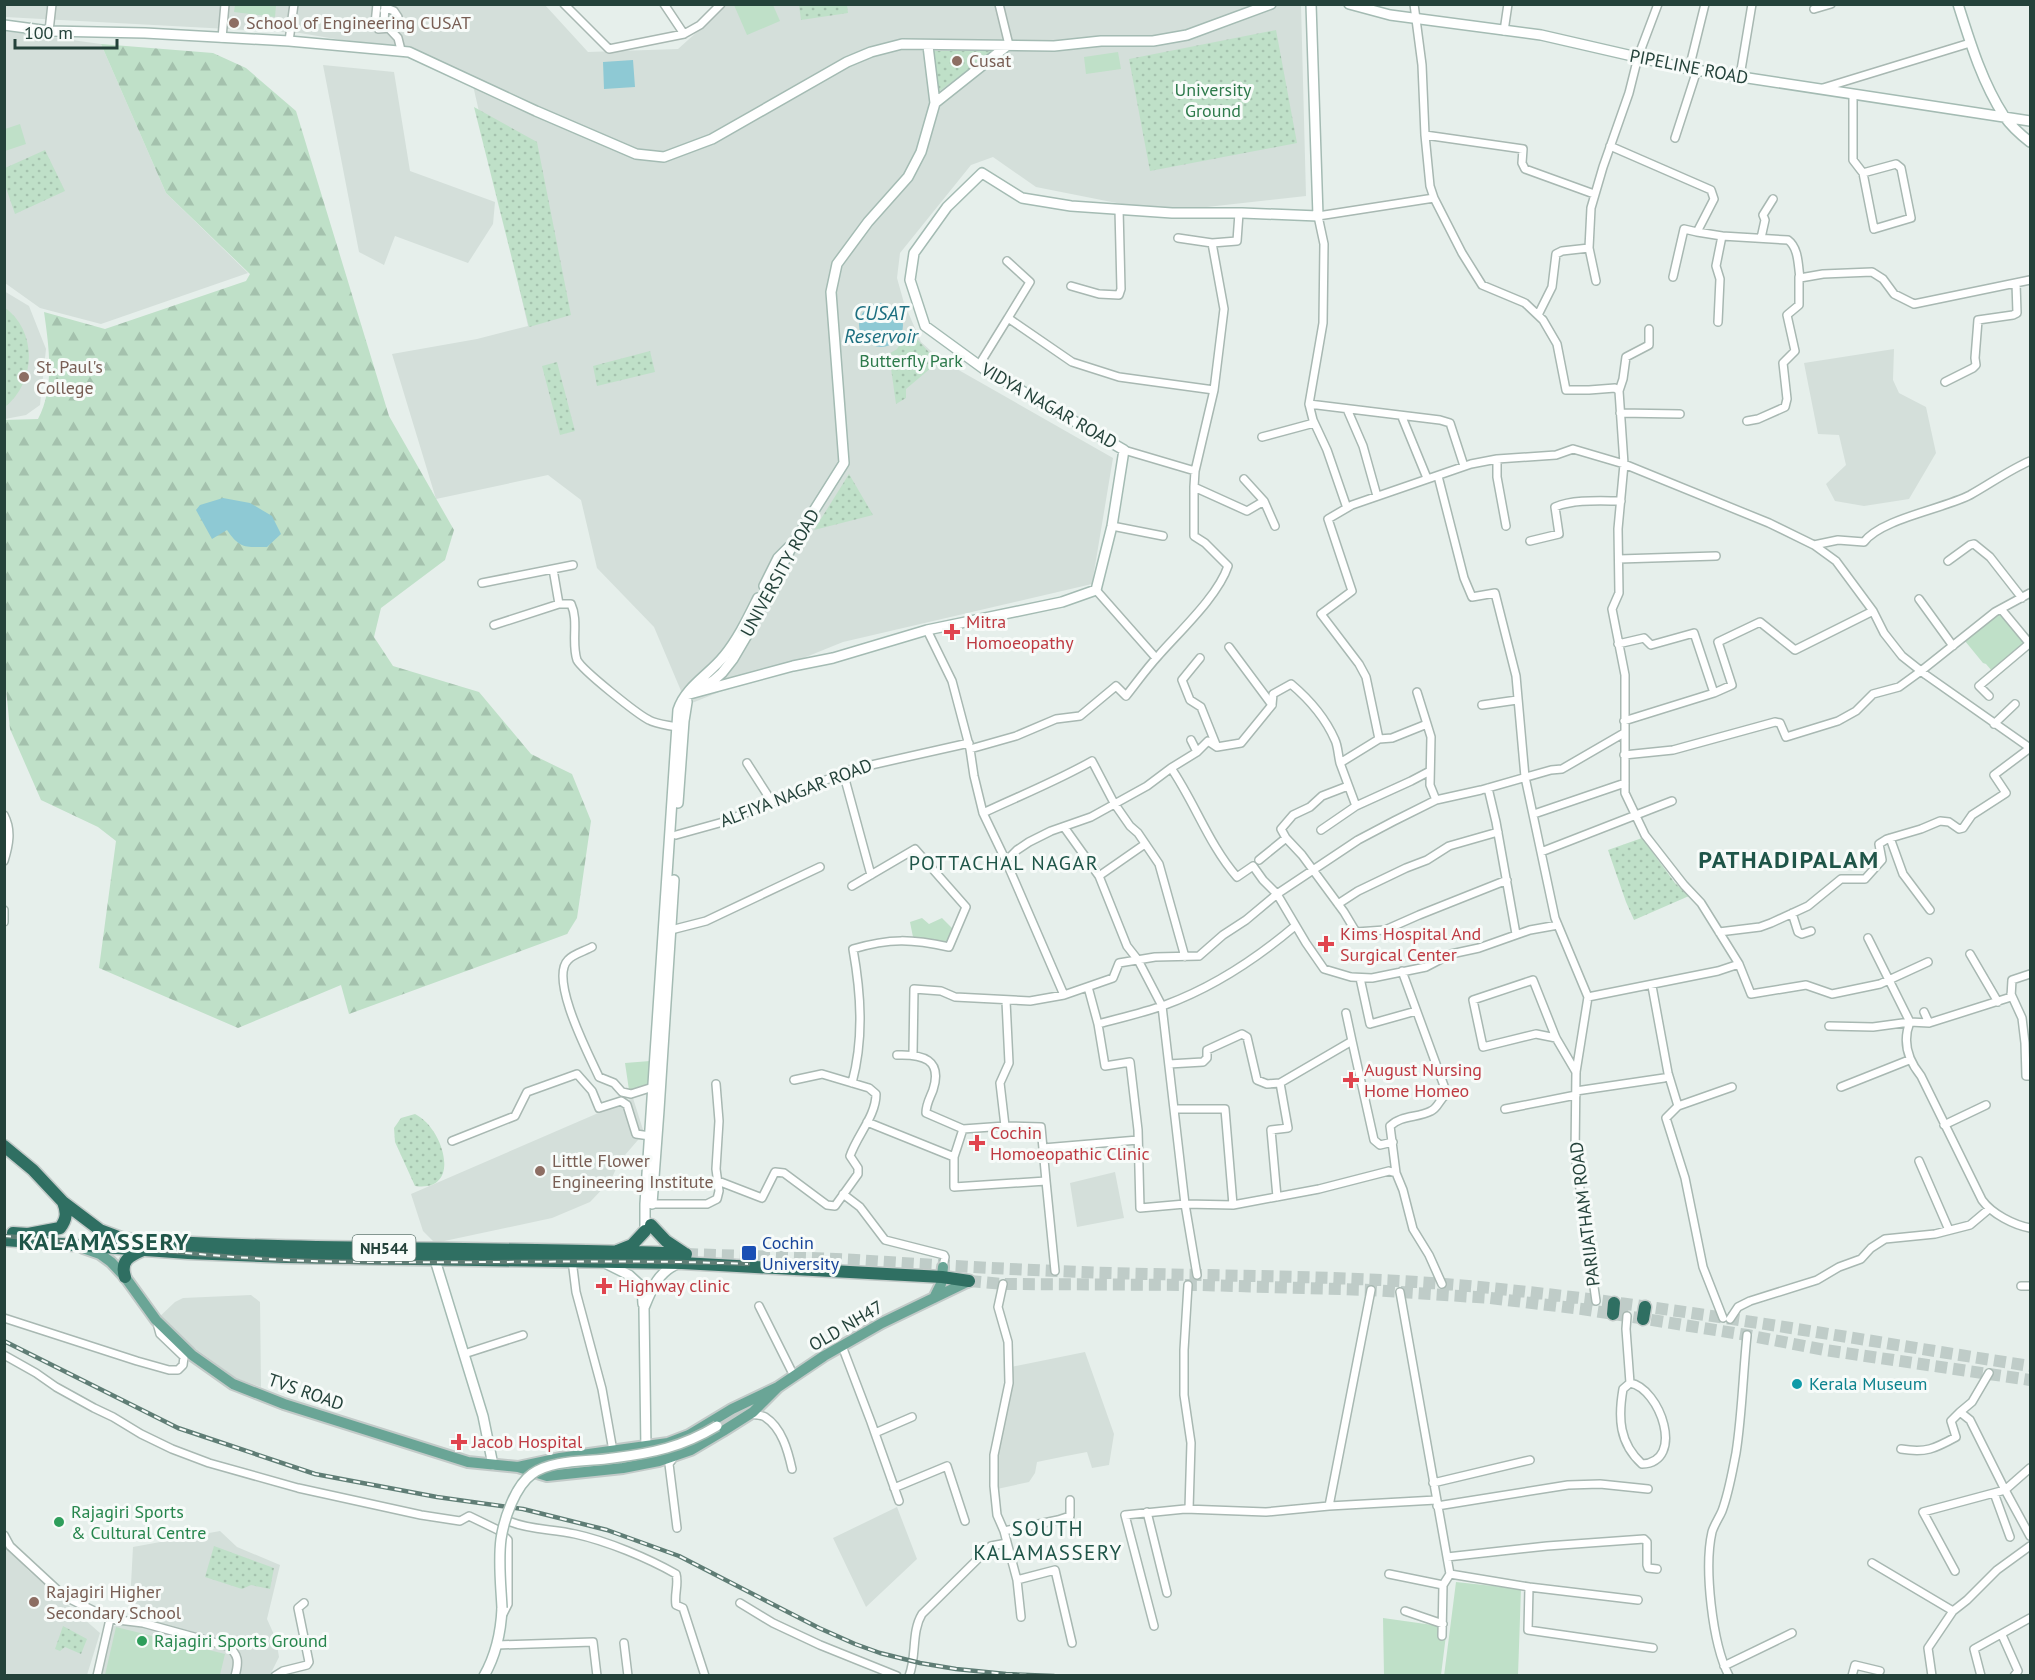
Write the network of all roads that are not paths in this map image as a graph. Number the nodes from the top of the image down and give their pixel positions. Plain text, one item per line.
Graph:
1 (52, 4) edge
2 (225, 4) edge
3 (294, 4) edge
4 (377, 4) edge
5 (564, 4) edge
6 (664, 4) edge
7 (721, 4) edge
8 (999, 4) edge
9 (1271, 4) edge
10 (1311, 4) edge
11 (1349, 4) edge
12 (1414, 4) edge
13 (1508, 4) edge
14 (1658, 4) edge
15 (1705, 4) edge
16 (1752, 4) edge
17 (1831, 4) edge
18 (1958, 4) edge
19 (384, 8) edge
20 (1814, 9) dead end
21 (1417, 19) junction
22 (4, 25) edge
23 (388, 29) junction
24 (49, 31) junction
25 (1504, 31) junction
26 (684, 34) junction
27 (222, 38) junction
28 (289, 41) junction
29 (1970, 43) junction
30 (1009, 45) junction
31 (928, 46) junction
32 (401, 50) junction
33 (1638, 57) junction
34 (1693, 70) junction
35 (1740, 76) junction
36 (1820, 90) junction
37 (1853, 94) junction
38 (935, 103) junction
39 (2005, 118) junction
40 (2031, 122) edge
41 (1425, 135) junction
42 (1675, 138) dead end
43 (2031, 142) edge
44 (1610, 146) junction
45 (1863, 173) junction
46 (1594, 194) junction
47 (1434, 198) junction
48 (1773, 199) dead end
49 (1119, 209) junction
50 (1239, 213) junction
51 (1317, 216) junction
52 (1697, 232) junction
53 (1722, 236) junction
54 (1178, 238) dead end
55 (1761, 238) junction
56 (1212, 243) junction
57 (1589, 248) junction
58 (1007, 261) dead end
59 (1673, 277) dead end
60 (1799, 277) junction
61 (2031, 280) edge
62 (1596, 281) dead end
63 (2016, 283) junction
64 (1071, 286) dead end
65 (1538, 315) junction
66 (1008, 318) junction
67 (1718, 321) dead end
68 (1649, 329) dead end
69 (979, 365) junction
70 (1945, 382) dead end
71 (1214, 390) junction
72 (1619, 391) junction
73 (1309, 404) junction
74 (1347, 409) junction
75 (1620, 413) junction
76 (1680, 414) dead end
77 (1402, 417) junction
78 (1747, 421) dead end
79 (1314, 423) junction
80 (1262, 437) dead end
81 (1124, 450) junction
82 (1497, 459) junction
83 (2031, 461) edge
84 (1624, 464) junction
85 (1464, 466) junction
86 (1195, 471) junction
87 (1438, 476) junction
88 (1427, 478) junction
89 (1244, 479) dead end
90 (1194, 487) junction
91 (1377, 496) junction
92 (1264, 501) junction
93 (1621, 501) junction
94 (1347, 508) junction
95 (1112, 526) junction
96 (1275, 526) dead end
97 (1506, 526) dead end
98 (1163, 536) dead end
99 (1530, 542) dead end
100 (1814, 545) junction
101 (1716, 556) dead end
102 (1618, 560) junction
103 (1948, 561) dead end
104 (573, 566) dead end
105 (553, 570) junction
106 (482, 583) dead end
107 (1096, 590) junction
108 (2031, 592) edge
109 (1918, 598) dead end
110 (2022, 598) junction
111 (559, 604) junction
112 (1622, 606) dead end
113 (1612, 609) junction
114 (2001, 609) junction
115 (1873, 611) junction
116 (494, 625) dead end
117 (927, 630) junction
118 (1618, 644) junction
119 (2030, 644) edge
120 (1953, 646) junction
121 (1229, 647) dead end
122 (1156, 658) junction
123 (1200, 658) dead end
124 (1921, 671) junction
125 (1417, 692) dead end
126 (1714, 693) junction
127 (686, 695) junction
128 (1989, 696) dead end
129 (1517, 700) junction
130 (2015, 704) dead end
131 (1272, 705) junction
132 (1482, 705) dead end
133 (682, 711) junction
134 (1624, 721) junction
135 (1427, 724) junction
136 (1994, 724) junction
137 (676, 728) junction
138 (1624, 733) junction
139 (1379, 739) junction
140 (1191, 740) dead end
141 (1591, 743) dead end
142 (970, 746) junction
143 (1217, 747) junction
144 (1593, 751) junction
145 (1197, 752) junction
146 (1624, 755) junction
147 (747, 763) dead end
148 (1340, 763) junction
149 (1171, 768) junction
150 (1430, 771) junction
151 (843, 772) junction
152 (1525, 777) junction
153 (1625, 783) junction
154 (1348, 786) junction
155 (1488, 788) junction
156 (1436, 800) junction
157 (1671, 801) dead end
158 (772, 802) junction
159 (1114, 803) junction
160 (1356, 806) junction
161 (983, 813) junction
162 (1534, 814) junction
163 (4, 815) edge
164 (1635, 816) junction
165 (1064, 827) junction
166 (1321, 830) dead end
167 (1498, 832) junction
168 (676, 835) junction
169 (1286, 838) junction
170 (1890, 838) junction
171 (1145, 844) junction
172 (1541, 852) junction
173 (1259, 860) dead end
174 (4, 861) edge
175 (1006, 861) junction
176 (820, 867) dead end
177 (1312, 870) junction
178 (871, 875) junction
179 (1099, 876) junction
180 (1507, 880) junction
181 (852, 886) dead end
182 (1277, 894) junction
183 (1338, 904) junction
184 (4, 910) edge
185 (1930, 910) dead end
186 (1792, 913) junction
187 (4, 922) edge
188 (1558, 925) junction
189 (1295, 926) junction
190 (671, 930) junction
191 (1810, 931) dead end
192 (1719, 933) junction
193 (1516, 934) junction
194 (1868, 938) dead end
195 (592, 947) dead end
196 (1970, 954) dead end
197 (1185, 957) junction
198 (1138, 960) junction
199 (1928, 962) dead end
200 (1739, 964) junction
201 (1402, 971) junction
202 (2031, 974) edge
203 (1360, 978) junction
204 (1890, 979) junction
205 (1652, 986) junction
206 (1088, 987) junction
207 (2011, 994) junction
208 (1064, 995) junction
209 (1588, 997) junction
210 (1006, 1001) junction
211 (1998, 1002) junction
212 (1162, 1006) junction
213 (1416, 1011) junction
214 (1346, 1012) dead end
215 (1924, 1012) dead end
216 (1910, 1022) junction
217 (1929, 1023) junction
218 (1098, 1024) junction
219 (1829, 1026) dead end
220 (1556, 1038) junction
221 (1352, 1041) junction
222 (913, 1054) junction
223 (897, 1055) dead end
224 (1909, 1060) junction
225 (1169, 1064) junction
226 (1576, 1072) junction
227 (2031, 1076) edge
228 (1664, 1078) dead end
229 (794, 1080) dead end
230 (852, 1083) junction
231 (1280, 1083) junction
232 (716, 1084) dead end
233 (654, 1087) junction
234 (1732, 1087) dead end
235 (1841, 1087) dead end
236 (1576, 1093) junction
237 (1986, 1105) dead end
238 (1678, 1106) junction
239 (1175, 1109) junction
240 (1505, 1109) dead end
241 (867, 1122) junction
242 (1944, 1125) junction
243 (1005, 1126) junction
244 (963, 1129) junction
245 (650, 1136) junction
246 (1138, 1140) junction
247 (452, 1141) dead end
248 (1393, 1142) junction
249 (4, 1146) edge
250 (1043, 1148) junction
251 (954, 1157) junction
252 (1919, 1161) dead end
253 (1396, 1173) junction
254 (718, 1181) junction
255 (1046, 1181) junction
256 (843, 1194) junction
257 (1277, 1197) junction
258 (63, 1202) junction
259 (651, 1204) junction
260 (1185, 1204) junction
261 (1233, 1204) junction
262 (1989, 1209) junction
263 (648, 1228) junction
264 (2031, 1228) edge
265 (1949, 1230) junction
266 (4, 1232) edge
267 (4, 1240) edge
268 (74, 1245) junction
269 (144, 1250) junction
270 (300, 1252) junction
271 (614, 1252) junction
272 (651, 1258) junction
273 (684, 1258) junction
274 (435, 1260) junction
275 (572, 1260) junction
276 (597, 1260) junction
277 (1055, 1271) dead end
278 (943, 1272) junction
279 (1197, 1275) dead end
280 (124, 1277) junction
281 (969, 1281) joint
282 (1003, 1284) dead end
283 (1442, 1284) dead end
284 (1188, 1285) dead end
285 (2021, 1286) dead end
286 (2031, 1286) edge
287 (1371, 1290) dead end
288 (1400, 1292) dead end
289 (933, 1298) junction
290 (1596, 1301) dead end
291 (759, 1306) dead end
292 (644, 1308) junction
293 (1627, 1316) dead end
294 (4, 1318) edge
295 (156, 1320) junction
296 (523, 1335) dead end
297 (1747, 1335) dead end
298 (842, 1346) junction
299 (464, 1354) junction
300 (4, 1355) edge
301 (1989, 1373) dead end
302 (794, 1376) junction
303 (1630, 1383) junction
304 (778, 1387) junction
305 (746, 1402) junction
306 (732, 1409) junction
307 (1960, 1412) junction
308 (752, 1413) junction
309 (912, 1417) dead end
310 (740, 1421) junction
311 (717, 1426) junction
312 (875, 1433) junction
313 (646, 1446) junction
314 (1901, 1449) dead end
315 (613, 1451) junction
316 (676, 1455) junction
317 (1530, 1460) dead end
318 (646, 1464) junction
319 (493, 1465) junction
320 (518, 1467) junction
321 (2031, 1468) edge
322 (792, 1469) dead end
323 (1433, 1483) junction
324 (894, 1488) junction
325 (1648, 1489) dead end
326 (2005, 1490) junction
327 (1994, 1493) junction
328 (1070, 1500) dead end
329 (898, 1501) dead end
330 (1437, 1503) junction
331 (1329, 1506) junction
332 (1189, 1509) junction
333 (1147, 1512) junction
334 (965, 1521) dead end
335 (511, 1522) dead end
336 (677, 1528) dead end
337 (1004, 1532) junction
338 (4, 1535) edge
339 (2031, 1536) edge
340 (2010, 1537) dead end
341 (1007, 1542) junction
342 (2031, 1546) edge
343 (1447, 1557) junction
344 (1872, 1563) dead end
345 (1657, 1569) dead end
346 (1955, 1571) dead end
347 (1389, 1574) dead end
348 (1450, 1574) junction
349 (1017, 1580) junction
350 (1443, 1585) junction
351 (1528, 1587) junction
352 (1167, 1593) dead end
353 (1638, 1600) dead end
354 (304, 1603) dead end
355 (740, 1603) dead end
356 (1405, 1611) dead end
357 (1953, 1611) junction
358 (502, 1612) junction
359 (1021, 1617) dead end
360 (2031, 1618) edge
361 (110, 1619) junction
362 (1443, 1624) junction
363 (1154, 1626) dead end
364 (1792, 1633) dead end
365 (2002, 1635) junction
366 (1442, 1636) dead end
367 (624, 1643) dead end
368 (1072, 1643) dead end
369 (497, 1645) junction
370 (1653, 1648) dead end
371 (1724, 1666) junction
372 (1880, 1671) dead end
373 (485, 1675) edge
374 (97, 1676) edge
375 (235, 1676) edge
376 (275, 1676) edge
377 (597, 1676) edge
378 (628, 1676) edge
379 (705, 1676) edge
380 (897, 1676) edge
381 (909, 1676) edge
382 (1729, 1676) edge
383 (1852, 1676) edge
384 (1932, 1676) edge
385 (1981, 1676) edge
386 (2014, 1676) edge

1 - 24 street
2 - 27 street
3 - 28 street
4 - 23 street
5 - 26 street
6 - 26 street
7 - 26 street
8 - 30 street
9 - 30 main road
10 - 51 main road
11 - 21 main road, PIPELINE ROAD
12 - 21 street
13 - 25 street
14 - 33 street
15 - 34 street
16 - 35 street
17 - 20 street
18 - 29 main road
19 - 23 street
19 - 23 street
21 - 25 main road, PIPELINE ROAD
21 - 41 street
22 - 24 main road
23 - 32 street
24 - 27 main road
25 - 33 main road, PIPELINE ROAD
27 - 28 main road
28 - 32 main road
29 - 36 street
29 - 39 main road
30 - 31 main road
30 - 38 main road
31 - 32 main road
31 - 38 main road
33 - 34 main road, PIPELINE ROAD
33 - 44 street
34 - 35 main road, PIPELINE ROAD
34 - 42 street
35 - 36 main road, PIPELINE ROAD
36 - 37 main road, PIPELINE ROAD
37 - 39 main road, PIPELINE ROAD
37 - 45 street
38 - 127 main road, UNIVERSITY ROAD
39 - 40 main road, PIPELINE ROAD
39 - 43 main road
41 - 46 street
41 - 47 street
44 - 46 street
44 - 52 street
45 - 45 street
46 - 57 street
47 - 51 street
47 - 65 street
48 - 55 street
49 - 50 main road
49 - 64 street
49 - 69 main road, VIDYA NAGAR ROAD
50 - 51 main road
50 - 56 street
51 - 73 street
52 - 53 street
52 - 59 street
53 - 55 street
53 - 67 street
54 - 56 street
55 - 60 street
56 - 71 street
57 - 62 street
57 - 65 street
58 - 66 street
60 - 63 street
60 - 78 street
61 - 63 street
63 - 70 street
65 - 72 street
66 - 69 street
66 - 71 street
68 - 72 street
69 - 81 main road, VIDYA NAGAR ROAD
71 - 86 street
72 - 75 street
73 - 74 street
73 - 79 street
74 - 77 street
74 - 91 street
75 - 76 street
75 - 84 street
77 - 85 street
77 - 88 street
79 - 80 street
79 - 94 street
81 - 86 street
81 - 95 main road, VIDYA NAGAR ROAD
82 - 84 street
82 - 85 street
82 - 97 street
83 - 100 street
84 - 93 street
84 - 100 street
85 - 87 street
86 - 90 street
87 - 88 street
87 - 129 street
88 - 91 street
89 - 92 street
90 - 92 street
90 - 122 street
91 - 94 street
92 - 96 street
93 - 99 street
93 - 102 street
94 - 139 street
95 - 98 street
95 - 107 main road, VIDYA NAGAR ROAD
100 - 115 street
101 - 102 street
102 - 113 street
103 - 110 street
104 - 105 street
105 - 106 street
105 - 111 street
107 - 117 main road
107 - 122 street
108 - 110 street
109 - 120 street
110 - 114 street
111 - 116 street
111 - 137 street
112 - 113 street
113 - 118 street
114 - 119 street
114 - 120 street
115 - 124 street
115 - 126 street
117 - 127 main road
117 - 142 street
118 - 126 street
118 - 134 street
119 - 128 street
120 - 124 street
121 - 131 street
122 - 142 street, ALFIYA NAGAR ROAD
123 - 143 street
124 - 136 street
124 - 146 street
125 - 135 street
126 - 134 street
127 - 133 main road
129 - 132 street
129 - 152 street
130 - 136 street
131 - 143 street
131 - 148 street
133 - 137 main road
133 - 168 main road
134 - 138 street
135 - 139 street
135 - 150 street
136 - 170 street
137 - 233 main road
138 - 144 street
138 - 146 street
139 - 148 street
140 - 145 street
141 - 144 street
142 - 151 street, ALFIYA NAGAR ROAD
142 - 161 street
143 - 145 street
144 - 152 street
145 - 149 street
146 - 153 street
147 - 158 street
148 - 154 street
149 - 159 street
149 - 182 street
150 - 156 street
150 - 160 street
151 - 158 street, ALFIYA NAGAR ROAD
151 - 178 street
152 - 155 street
152 - 162 street
153 - 162 street
153 - 164 street
154 - 160 street
154 - 169 street
155 - 156 street
155 - 167 street
156 - 177 street
157 - 164 street
158 - 168 street, ALFIYA NAGAR ROAD
159 - 161 street
159 - 165 street
159 - 171 street
160 - 166 street
161 - 175 street
162 - 172 street
163 - 174 street
164 - 172 street
164 - 192 street
165 - 175 street
165 - 179 street
167 - 180 street
167 - 183 street
168 - 190 main road
169 - 173 street
169 - 177 street
170 - 185 street
170 - 186 street
171 - 179 street
171 - 197 street
172 - 188 street
175 - 208 street
176 - 190 street
177 - 182 street
177 - 183 street
178 - 181 street
178 - 230 street
179 - 198 street
180 - 183 street
180 - 193 street
182 - 189 street
182 - 197 street
184 - 187 street
186 - 191 street
186 - 192 street
188 - 193 street
188 - 209 street
189 - 203 street
189 - 212 street
190 - 259 main road
192 - 200 street
193 - 201 street
194 - 204 street
195 - 233 street
196 - 211 street
197 - 198 street
198 - 206 street
198 - 212 street
199 - 204 street
200 - 204 street
200 - 205 street
201 - 203 street
201 - 213 street
202 - 207 street
203 - 213 street
204 - 216 street
205 - 209 street
205 - 238 street
206 - 208 street
206 - 218 street
207 - 211 street
207 - 227 street
208 - 210 street
209 - 226 street, PARIJATHAM ROAD
210 - 222 street
210 - 243 street
211 - 217 street
212 - 218 street
212 - 225 street
213 - 248 street
214 - 221 street
215 - 217 street
216 - 217 street
216 - 219 street
216 - 224 street
218 - 246 street
220 - 220 street
220 - 226 street
221 - 231 street
221 - 248 street
222 - 223 street
222 - 244 street
224 - 235 street
224 - 242 street
225 - 231 street
225 - 239 street
226 - 236 street, PARIJATHAM ROAD
228 - 236 street
229 - 230 street
230 - 241 street
231 - 257 street
232 - 254 street
233 - 245 main road
234 - 238 street
236 - 240 street
236 - 290 street, PARIJATHAM ROAD
237 - 242 street
238 - 265 street
239 - 260 street
239 - 261 street
241 - 251 street
241 - 256 street
242 - 262 street
243 - 244 street
243 - 250 street
244 - 251 street
245 - 247 street
245 - 263 main road
246 - 250 street
246 - 260 street
248 - 253 street
249 - 258 highway
250 - 255 street
251 - 255 street
252 - 265 street
253 - 257 street
253 - 283 street
254 - 256 street
254 - 259 street
255 - 277 street
256 - 278 street
257 - 261 street
258 - 266 highway
258 - 270 highway, NH544
259 - 263 main road
260 - 261 street
260 - 279 street
262 - 264 street
262 - 265 street
263 - 271 highway
263 - 273 highway
267 - 268 highway
268 - 269 highway
268 - 280 main road, TVS ROAD
269 - 270 highway, NH544
269 - 280 highway
270 - 271 highway, NH544
270 - 274 highway, NH544
271 - 272 highway, NH544
272 - 273 highway
272 - 276 highway, NH544
273 - 278 highway
273 - 292 main road
274 - 275 highway, NH544
274 - 299 main road
275 - 276 highway, NH544
275 - 315 street
276 - 292 main road
278 - 281 highway
278 - 289 main road
280 - 295 main road, TVS ROAD
281 - 289 main road, OLD NH47
282 - 337 street
284 - 332 street
285 - 286 street
287 - 331 street
288 - 323 street
289 - 298 main road, OLD NH47
291 - 302 street
292 - 313 main road
293 - 303 street
294 - 295 street
295 - 319 main road, TVS ROAD
296 - 299 street
297 - 371 street
298 - 302 main road, OLD NH47
298 - 312 street
299 - 319 main road
300 - 358 street
301 - 307 street
302 - 304 main road, OLD NH47
303 - 303 street
304 - 305 main road, OLD NH47
304 - 308 main road, OLD NH47
305 - 306 main road, OLD NH47
305 - 308 main road
306 - 311 main road
306 - 313 main road, OLD NH47
307 - 314 street
307 - 326 street
308 - 310 main road, OLD NH47
308 - 322 street
309 - 312 street
310 - 311 main road
310 - 316 main road, OLD NH47
311 - 358 main road, bridge
312 - 324 street
313 - 315 main road, OLD NH47
313 - 318 main road
315 - 320 main road, OLD NH47
316 - 318 main road, OLD NH47
316 - 336 street
317 - 323 street
318 - 320 main road, OLD NH47
319 - 320 main road, TVS ROAD
321 - 326 street
323 - 330 street
324 - 329 street
324 - 334 street
325 - 330 street
326 - 327 street
326 - 339 street
327 - 340 street
327 - 346 street
328 - 337 street
330 - 331 street
330 - 343 street
331 - 332 street
332 - 333 street
333 - 352 street
333 - 363 street
335 - 379 street
337 - 341 street
338 - 361 street
341 - 349 street
341 - 381 street
342 - 357 street
343 - 345 street
343 - 348 street
344 - 357 street
347 - 350 street
348 - 350 street
348 - 351 street
349 - 359 street
349 - 368 street
350 - 362 street
351 - 353 street
351 - 370 street
354 - 376 street
355 - 380 street
356 - 362 street
357 - 384 street
358 - 369 main road
360 - 365 street
361 - 374 street
361 - 375 street
362 - 366 street
364 - 371 street
365 - 385 street
365 - 386 street
367 - 378 street
369 - 373 main road
369 - 377 street
371 - 382 street
372 - 383 street

